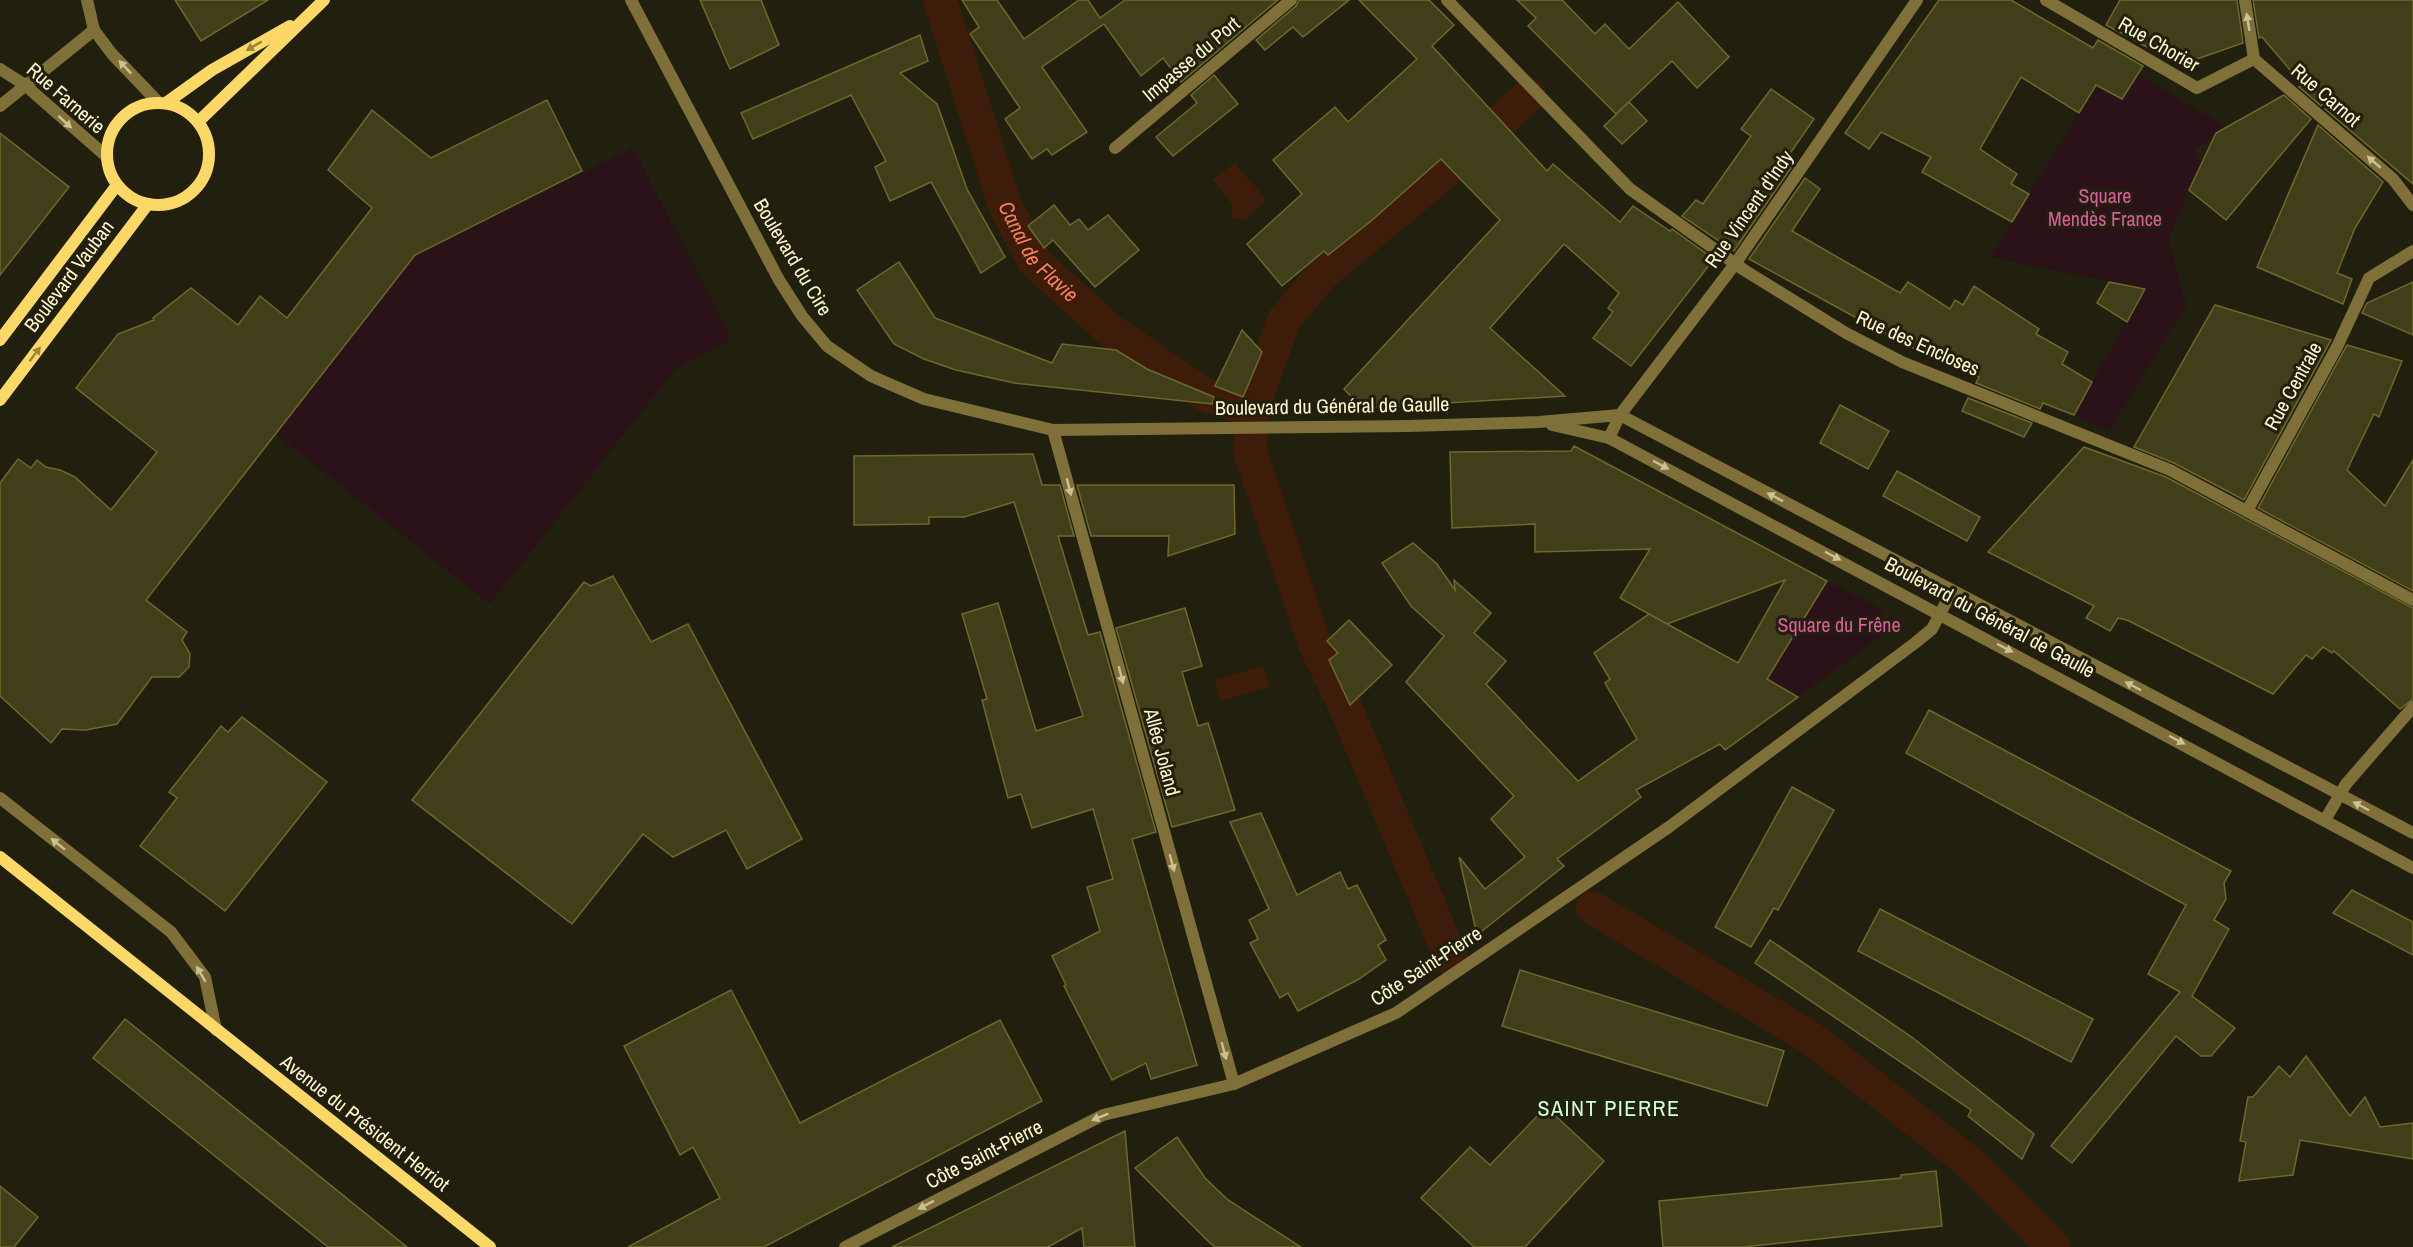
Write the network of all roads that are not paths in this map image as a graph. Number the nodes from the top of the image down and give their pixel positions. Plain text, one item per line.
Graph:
1 (87, 0) edge
2 (324, 0) edge
3 (631, 0) edge
4 (1291, 0) edge
5 (1447, 0) edge
6 (1917, 0) edge
7 (2046, 0) edge
8 (2245, 0) edge
9 (304, 17) junction
10 (94, 30) junction
11 (2254, 59) junction
12 (0, 69) edge
13 (25, 85) junction
14 (162, 103) junction
15 (0, 106) edge
16 (198, 122) junction
17 (1115, 148) dead end
18 (107, 157) junction
19 (117, 185) junction
20 (148, 204) junction
21 (2413, 205) edge
22 (2413, 251) edge
23 (1736, 264) junction
24 (0, 340) edge
25 (0, 400) edge
26 (1620, 415) junction
27 (1539, 422) junction
28 (1126, 428) joint
29 (1053, 430) junction
30 (1609, 438) junction
31 (2247, 511) junction
32 (1952, 591) junction
33 (2413, 600) edge
34 (1941, 613) junction
35 (2413, 707) edge
36 (2338, 794) junction
37 (0, 798) edge
38 (2325, 820) junction
39 (2413, 833) edge
40 (0, 857) edge
41 (2413, 868) edge
42 (216, 1030) junction
43 (1234, 1084) junction
44 (490, 1247) edge
45 (844, 1247) edge

1 - 10 street
2 - 9 main road
3 - 29 street, Boulevard du Cire
4 - 17 street, Impasse du Port
5 - 23 street, Rue des Encloses
6 - 23 street, Rue Vincent d'Indy
7 - 11 street, Rue Chorier
11 -> 8 street
9 -> 14 main road
9 - 16 main road
10 - 13 street
14 -> 10 street
21 -> 11 street, Rue Carnot
12 - 13 street, Rue Farnerie
13 - 15 street
13 -> 18 street, Rue Farnerie
14 - 16 main road
14 - 18 main road
16 - 20 main road
18 - 19 main road
19 - 20 main road
19 - 24 main road, Boulevard Vauban
25 -> 20 main road, Boulevard Vauban
22 - 31 street, Rue Centrale
23 - 26 street, Rue Vincent d'Indy
23 - 31 street, Rue des Encloses
26 - 27 street, Boulevard du Général de Gaulle
26 - 30 street, Rue Vincent d'Indy
32 -> 26 street, Boulevard du Général de Gaulle
27 - 28 street, Boulevard du Général de Gaulle
27 - 30 street, Boulevard du Général de Gaulle
28 - 29 street, Boulevard du Cire
29 -> 43 street, Allée Joland
30 -> 34 street, Boulevard du Général de Gaulle
31 - 33 street, Rue des Encloses
32 - 34 street, Côte Saint-Pierre
36 -> 32 street, Boulevard du Général de Gaulle
34 -> 38 street, Boulevard du Général de Gaulle
34 - 43 street, Côte Saint-Pierre
35 - 36 street
36 - 38 street
39 -> 36 street, Boulevard du Général de Gaulle
42 -> 37 street
38 - 41 street, Boulevard du Général de Gaulle
40 - 42 main road, Avenue du Président Herriot
42 - 44 main road, Avenue du Président Herriot
43 -> 45 street, Côte Saint-Pierre

